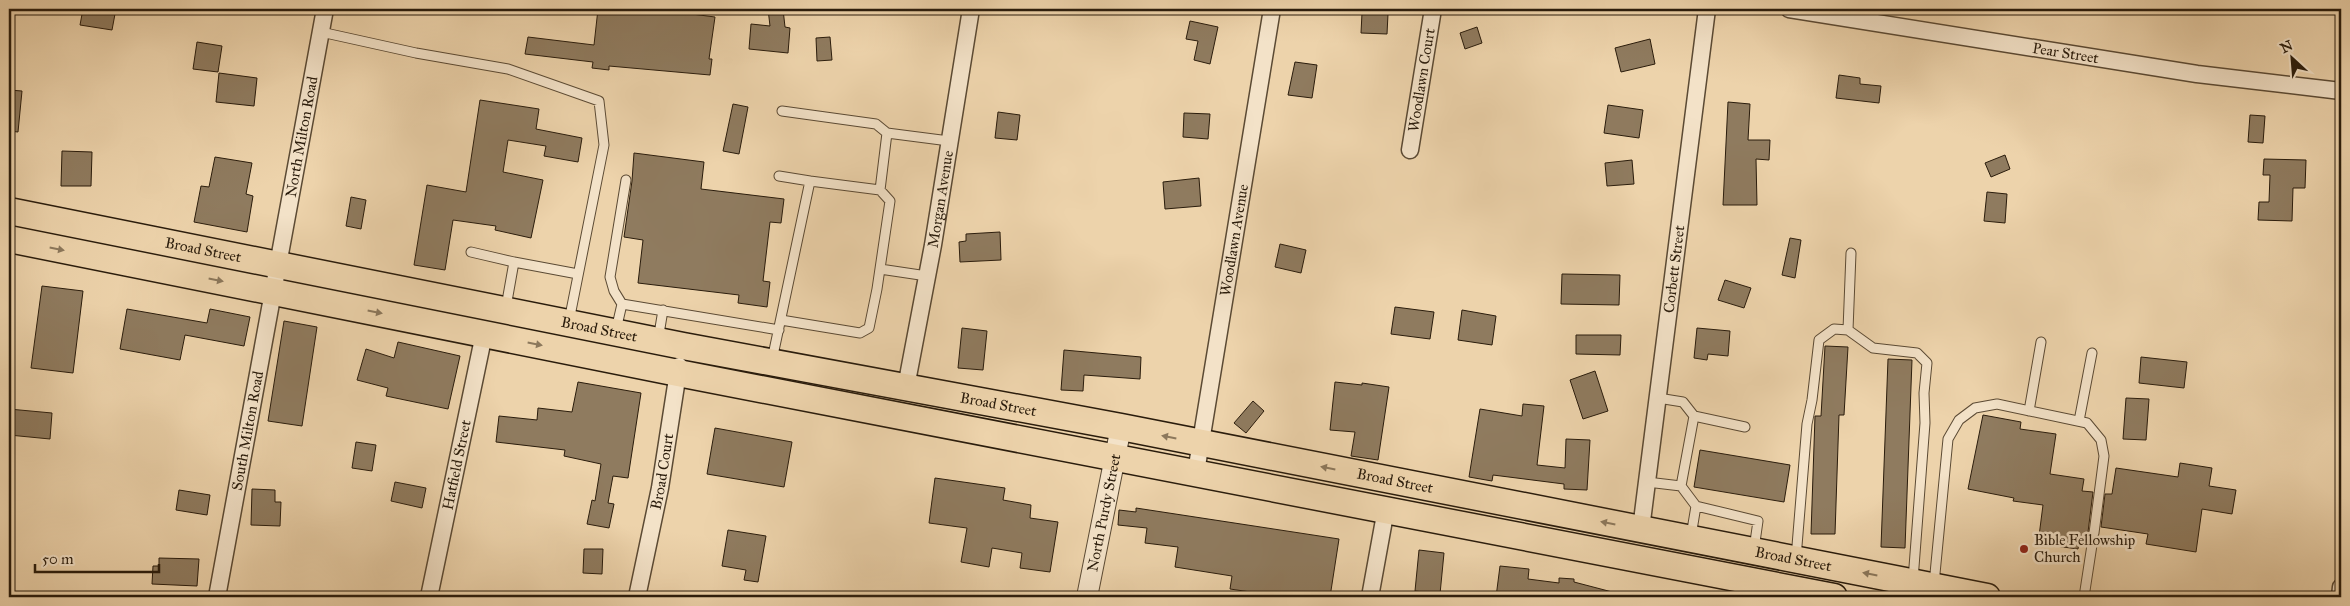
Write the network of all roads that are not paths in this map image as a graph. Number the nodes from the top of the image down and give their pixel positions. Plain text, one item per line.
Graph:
1 (325, 9) edge
2 (970, 9) edge
3 (1272, 9) edge
4 (1434, 9) edge
5 (1707, 9) edge
6 (1790, 9) edge
7 (321, 32) junction
8 (2341, 91) edge
9 (782, 111) dead end
10 (888, 133) junction
11 (948, 141) junction
12 (1410, 150) dead end
13 (779, 176) dead end
14 (626, 180) dead end
15 (810, 181) junction
16 (880, 190) junction
17 (9, 211) edge
18 (9, 239) edge
19 (471, 252) dead end
20 (1851, 254) dead end
21 (514, 262) junction
22 (279, 264) junction
23 (880, 269) junction
24 (578, 274) junction
25 (927, 276) junction
26 (274, 292) junction
27 (622, 304) junction
28 (505, 310) junction
29 (663, 310) junction
30 (781, 320) junction
31 (569, 323) junction
32 (779, 330) junction
33 (1848, 330) junction
34 (615, 332) junction
35 (484, 334) junction
36 (2042, 342) dead end
37 (670, 343) junction
38 (2092, 352) dead end
39 (771, 362) junction
40 (678, 373) junction
41 (906, 387) junction
42 (1658, 398) junction
43 (2029, 411) junction
44 (1694, 416) junction
45 (2080, 421) junction
46 (1121, 427) junction
47 (1745, 427) dead end
48 (1201, 443) junction
49 (1115, 456) junction
50 (1196, 472) junction
51 (1647, 482) junction
52 (1681, 486) junction
53 (1696, 506) junction
54 (1386, 510) junction
55 (1641, 529) junction
56 (2094, 533) dead end
57 (1691, 539) junction
58 (2092, 545) dead end
59 (1753, 552) junction
60 (1796, 560) junction
61 (1923, 585) junction
62 (2341, 587) edge
63 (217, 597) edge
64 (429, 597) edge
65 (638, 597) edge
66 (1087, 597) edge
67 (1370, 597) edge
68 (1834, 597) edge
69 (1987, 597) edge
70 (2084, 597) edge
71 (2340, 597) edge

1 - 7 street, North Milton Road
2 - 11 street, Morgan Avenue
3 - 48 street, Woodlawn Avenue
4 - 12 street, Woodlawn Court
5 - 42 street, Corbett Street
6 - 8 street, Pear Street
7 - 22 street, North Milton Road
7 - 24 lane
9 - 10 lane
10 - 11 lane
10 - 16 lane
11 - 25 street, Morgan Avenue
13 - 15 lane
14 - 27 lane
15 - 16 lane
15 - 30 lane
16 - 23 lane
17 - 22 main road, Broad Street
18 -> 26 main road, Broad Street
19 - 21 lane
20 - 33 lane
21 - 24 lane
21 - 28 lane
22 - 26 street, South Milton Road
22 - 28 main road, Broad Street
23 - 25 lane
23 - 30 lane
24 - 31 lane
25 - 41 street, Morgan Avenue
26 -> 35 main road, Broad Street
26 - 63 street, South Milton Road
27 - 29 lane
27 - 34 lane
28 - 31 main road, Broad Street
29 - 32 lane
29 - 37 lane
30 - 32 lane
31 - 34 main road, Broad Street
32 - 39 lane
33 - 60 lane
33 - 61 lane
34 - 37 main road, Broad Street
35 -> 40 main road, Broad Street
35 - 64 street, Hatfield Street
36 - 43 lane
37 - 39 main road, Broad Street
37 - 40 street, Broad Court
38 - 45 lane
39 - 41 main road, Broad Street
40 - 49 main road, Broad Street
40 - 65 street, Broad Court
41 - 46 main road, Broad Street
42 - 44 lane
42 - 51 street, Corbett Street
43 - 45 lane
43 - 61 lane
44 - 47 lane
44 - 52 lane
45 - 56 lane
48 -> 46 main road, Broad Street
46 - 49 street, North Purdy Street
48 - 50 street, Woodlawn Avenue
55 -> 48 main road, Broad Street
49 - 50 main road, Broad Street
49 - 66 street, North Purdy Street
50 - 54 main road, Broad Street
51 - 52 lane
51 - 55 street, Corbett Street
52 - 53 lane
53 - 57 lane
53 - 59 lane
54 - 67 street
54 - 68 main road, Broad Street
55 - 57 main road, Broad Street
57 - 59 main road, Broad Street
58 - 70 lane
59 - 60 main road, Broad Street
61 -> 60 main road, Broad Street
61 - 69 main road, Broad Street
62 - 71 street

